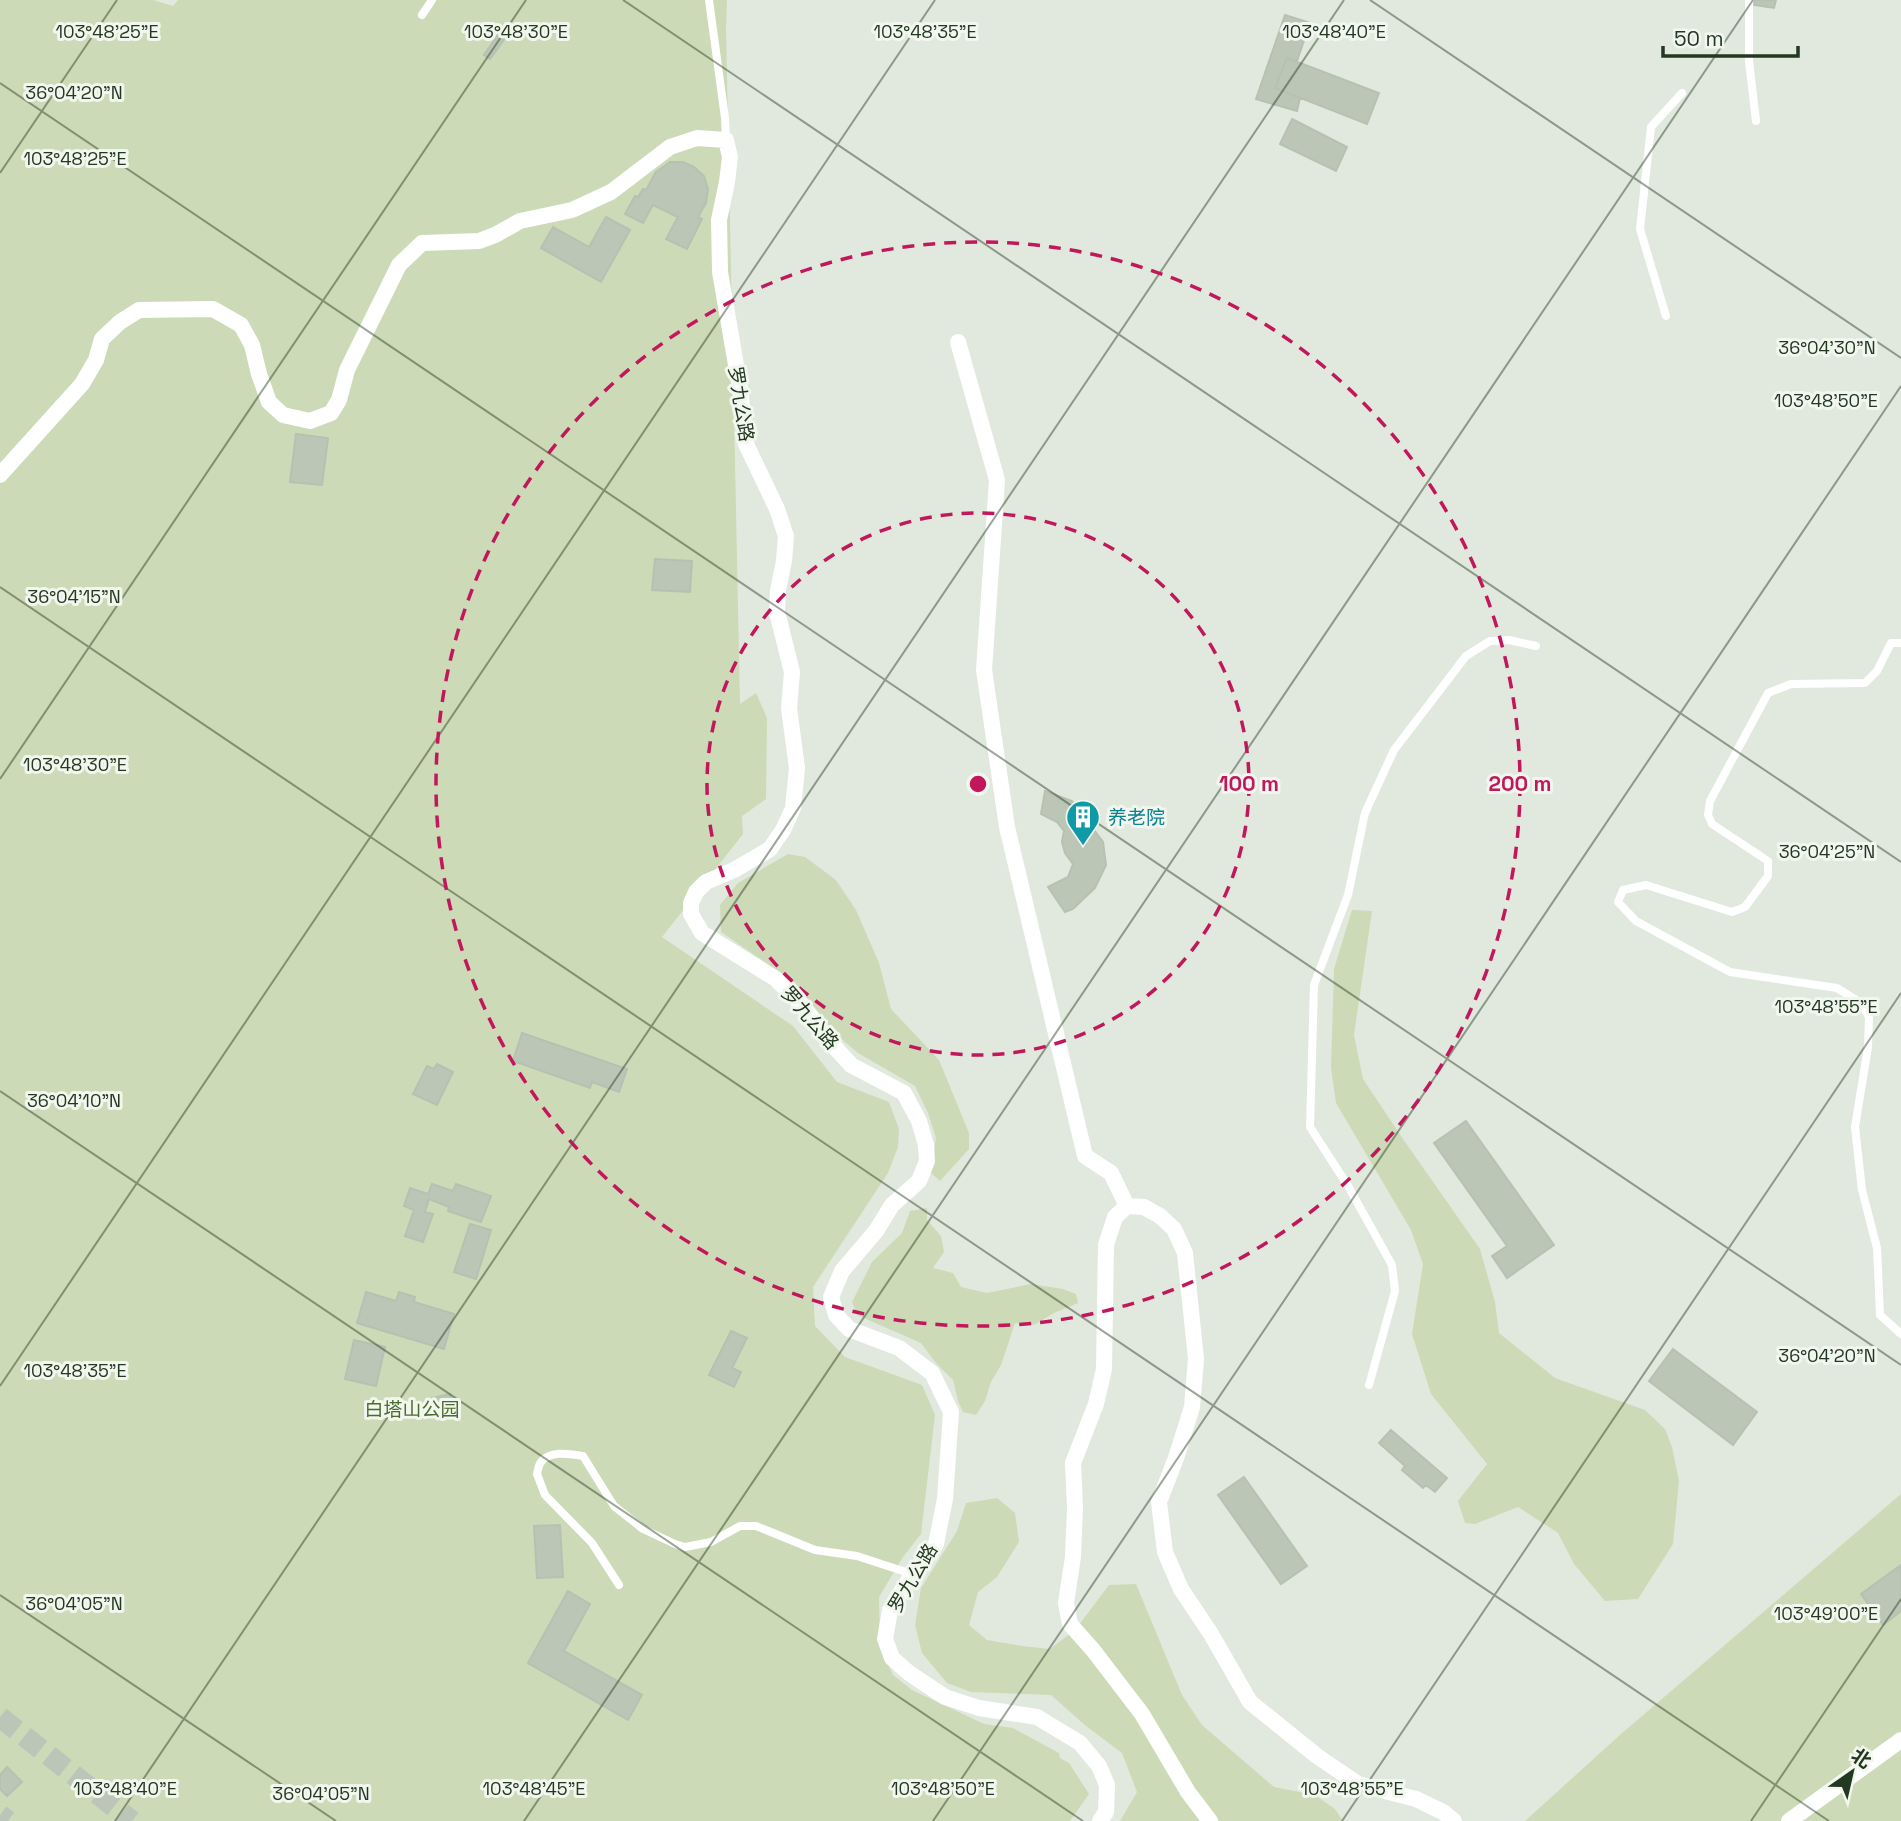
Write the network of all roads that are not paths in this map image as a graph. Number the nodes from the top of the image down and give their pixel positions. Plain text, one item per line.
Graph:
1 (432, 0) edge
2 (709, 0) edge
3 (1749, 0) edge
4 (422, 15) dead end
5 (1682, 93) dead end
6 (1756, 121) dead end
7 (726, 140) junction
8 (1666, 316) dead end
9 (958, 342) dead end
10 (0, 475) edge
11 (1901, 643) edge
12 (1536, 646) dead end
13 (1126, 1206) junction
14 (1901, 1334) edge
15 (1369, 1385) dead end
16 (912, 1574) junction
17 (620, 1585) dead end
18 (1901, 1740) edge
19 (1100, 1821) edge
20 (1210, 1821) edge
21 (1454, 1821) edge
22 (1789, 1821) edge

1 - 4 lane
2 - 7 lane, 罗九公路
3 - 6 lane
5 - 8 lane
7 - 10 street
7 - 16 street, 罗九公路
9 - 13 street
11 - 14 lane
12 - 15 lane
13 - 20 street
13 - 21 street
16 - 17 lane
16 - 19 street, 罗九公路
18 - 22 street

